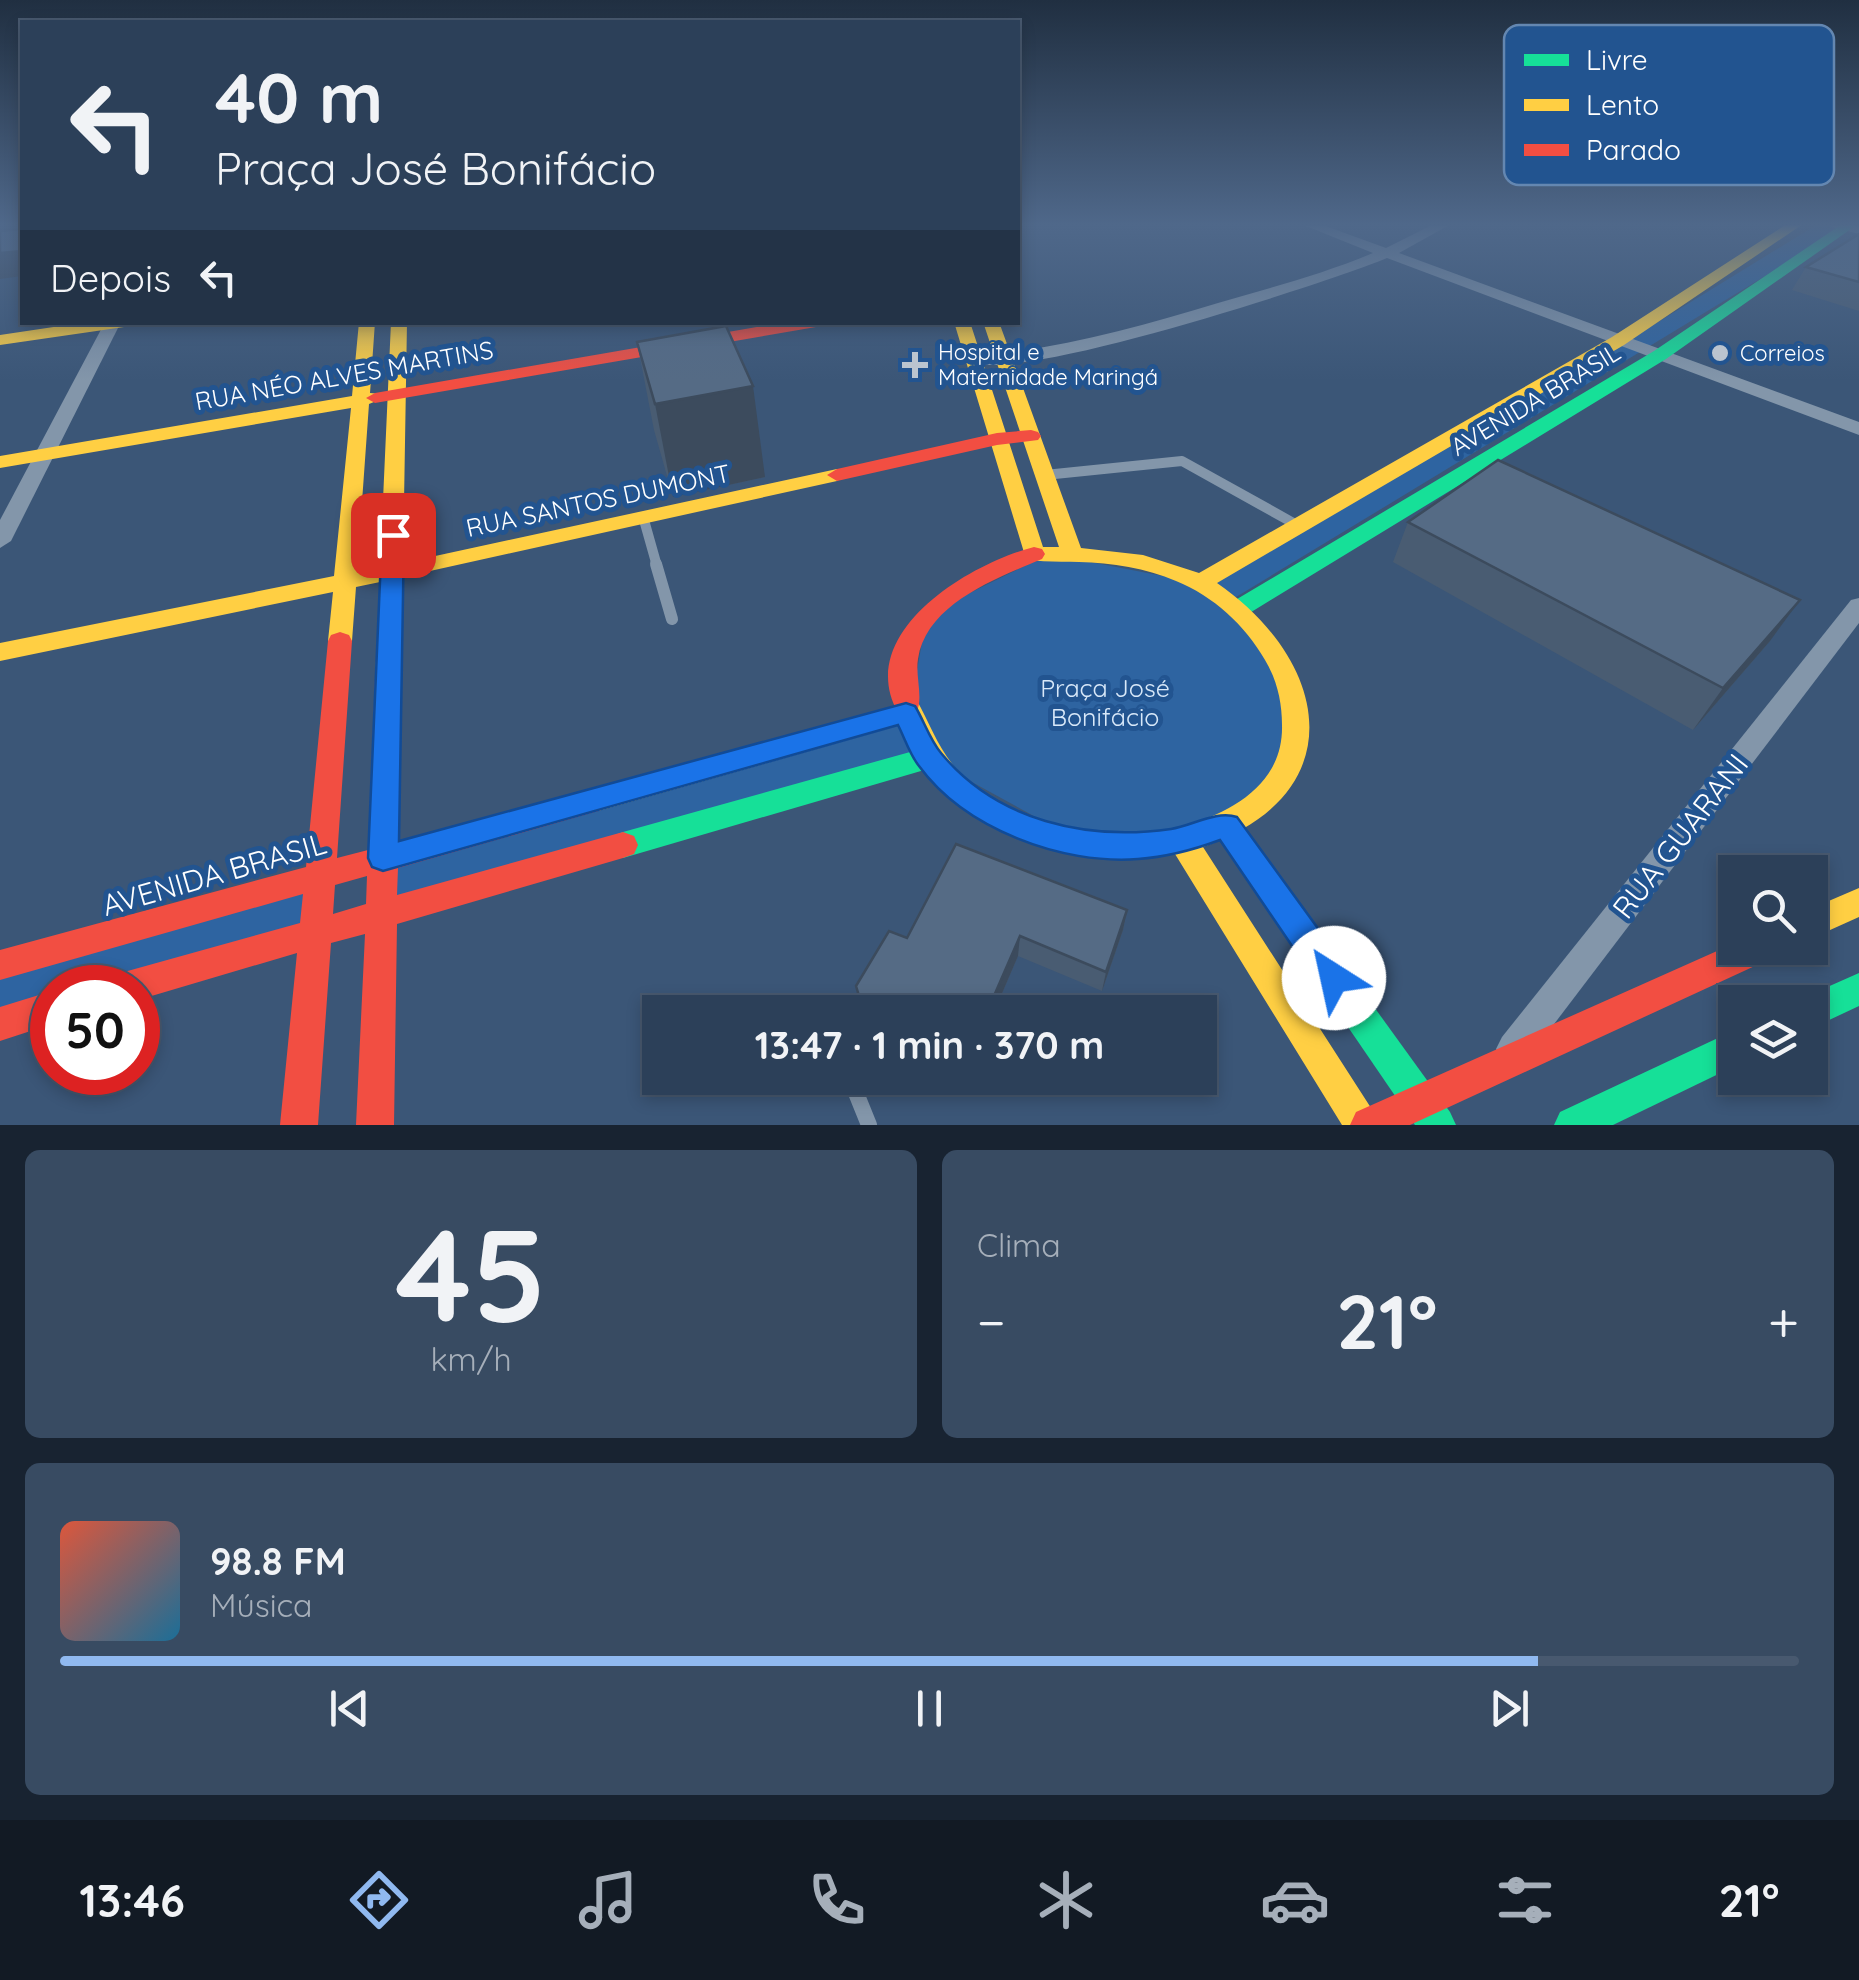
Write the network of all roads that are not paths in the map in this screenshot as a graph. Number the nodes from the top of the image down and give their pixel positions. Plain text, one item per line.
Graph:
1 (1321, 276) edge
2 (1451, 276) edge
3 (1716, 276) edge
4 (1775, 276) edge
5 (102, 325) edge
6 (115, 325) edge
7 (367, 325) edge
8 (399, 325) edge
9 (799, 325) edge
10 (963, 325) edge
11 (993, 325) edge
12 (0, 340) edge
13 (1618, 341) junction
14 (1660, 355) junction
15 (975, 360) junction
16 (1004, 360) junction
17 (397, 394) junction
18 (360, 401) junction
19 (1859, 430) edge
20 (1031, 436) junction
21 (997, 440) junction
22 (44, 454) junction
23 (0, 462) edge
24 (1044, 475) junction
25 (644, 520) junction
26 (1297, 525) junction
27 (0, 541) edge
28 (1034, 554) junction
29 (1073, 555) junction
30 (392, 570) junction
31 (344, 580) junction
32 (1200, 583) junction
33 (1859, 606) edge
34 (1240, 608) junction
35 (672, 619) dead end
36 (0, 652) edge
37 (906, 713) junction
38 (928, 758) junction
39 (1226, 826) junction
40 (1182, 840) junction
41 (383, 858) junction
42 (318, 876) junction
43 (1859, 902) edge
44 (382, 912) junction
45 (1828, 916) edge
46 (314, 932) junction
47 (0, 964) edge
48 (1722, 965) edge
49 (160, 977) edge
50 (1859, 989) edge
51 (1828, 1004) edge
52 (30, 1015) edge
53 (0, 1024) edge
54 (1718, 1056) edge
55 (1501, 1066) junction
56 (857, 1095) edge
57 (1420, 1101) junction
58 (299, 1125) edge
59 (375, 1125) edge
60 (869, 1125) edge
61 (1366, 1125) edge
62 (1436, 1125) edge
63 (1574, 1125) edge

1 - 16 street
2 - 13 street
3 - 13 main road, AVENIDA BRASIL
4 - 14 main road, AVENIDA BRASIL
5 - 12 main road
6 - 22 street
7 - 18 main road
8 - 17 main road
9 - 17 main road, RUA NÉO ALVES MARTINS
10 - 15 main road
11 - 16 main road
13 - 14 street
13 - 26 main road, AVENIDA BRASIL
14 - 19 street
14 - 34 main road, AVENIDA BRASIL
15 - 16 street
15 - 21 main road
16 - 20 main road
17 - 18 main road, RUA NÉO ALVES MARTINS
17 - 30 main road
18 - 22 main road, RUA NÉO ALVES MARTINS
18 - 31 main road
20 - 21 main road, RUA SANTOS DUMONT
20 - 24 main road
21 - 25 main road, RUA SANTOS DUMONT
21 - 28 main road
22 - 23 main road, RUA NÉO ALVES MARTINS
22 - 27 street
24 - 26 lane
24 - 29 main road
25 - 30 main road, RUA SANTOS DUMONT
25 - 35 lane
26 - 32 main road, AVENIDA BRASIL
28 - 29 main road
28 - 37 main road
29 - 32 main road
30 - 31 main road, RUA SANTOS DUMONT
30 - 41 main road
31 - 36 main road, RUA SANTOS DUMONT
31 - 42 main road
32 - 34 main road
33 - 55 street, RUA GUARANI
34 - 39 main road
37 - 38 main road
37 - 41 main road, AVENIDA BRASIL
38 - 40 main road
38 - 44 main road
39 - 40 main road
39 - 57 main road
40 - 61 main road
41 - 42 main road, AVENIDA BRASIL
41 - 44 main road
42 - 46 main road
42 - 47 main road, AVENIDA BRASIL
43 - 45 main road
44 - 46 main road
44 - 59 main road
46 - 49 main road
46 - 58 main road
48 - 55 main road
50 - 51 main road
52 - 53 main road
54 - 63 main road
55 - 57 main road
56 - 60 lane
57 - 61 main road
57 - 62 main road

